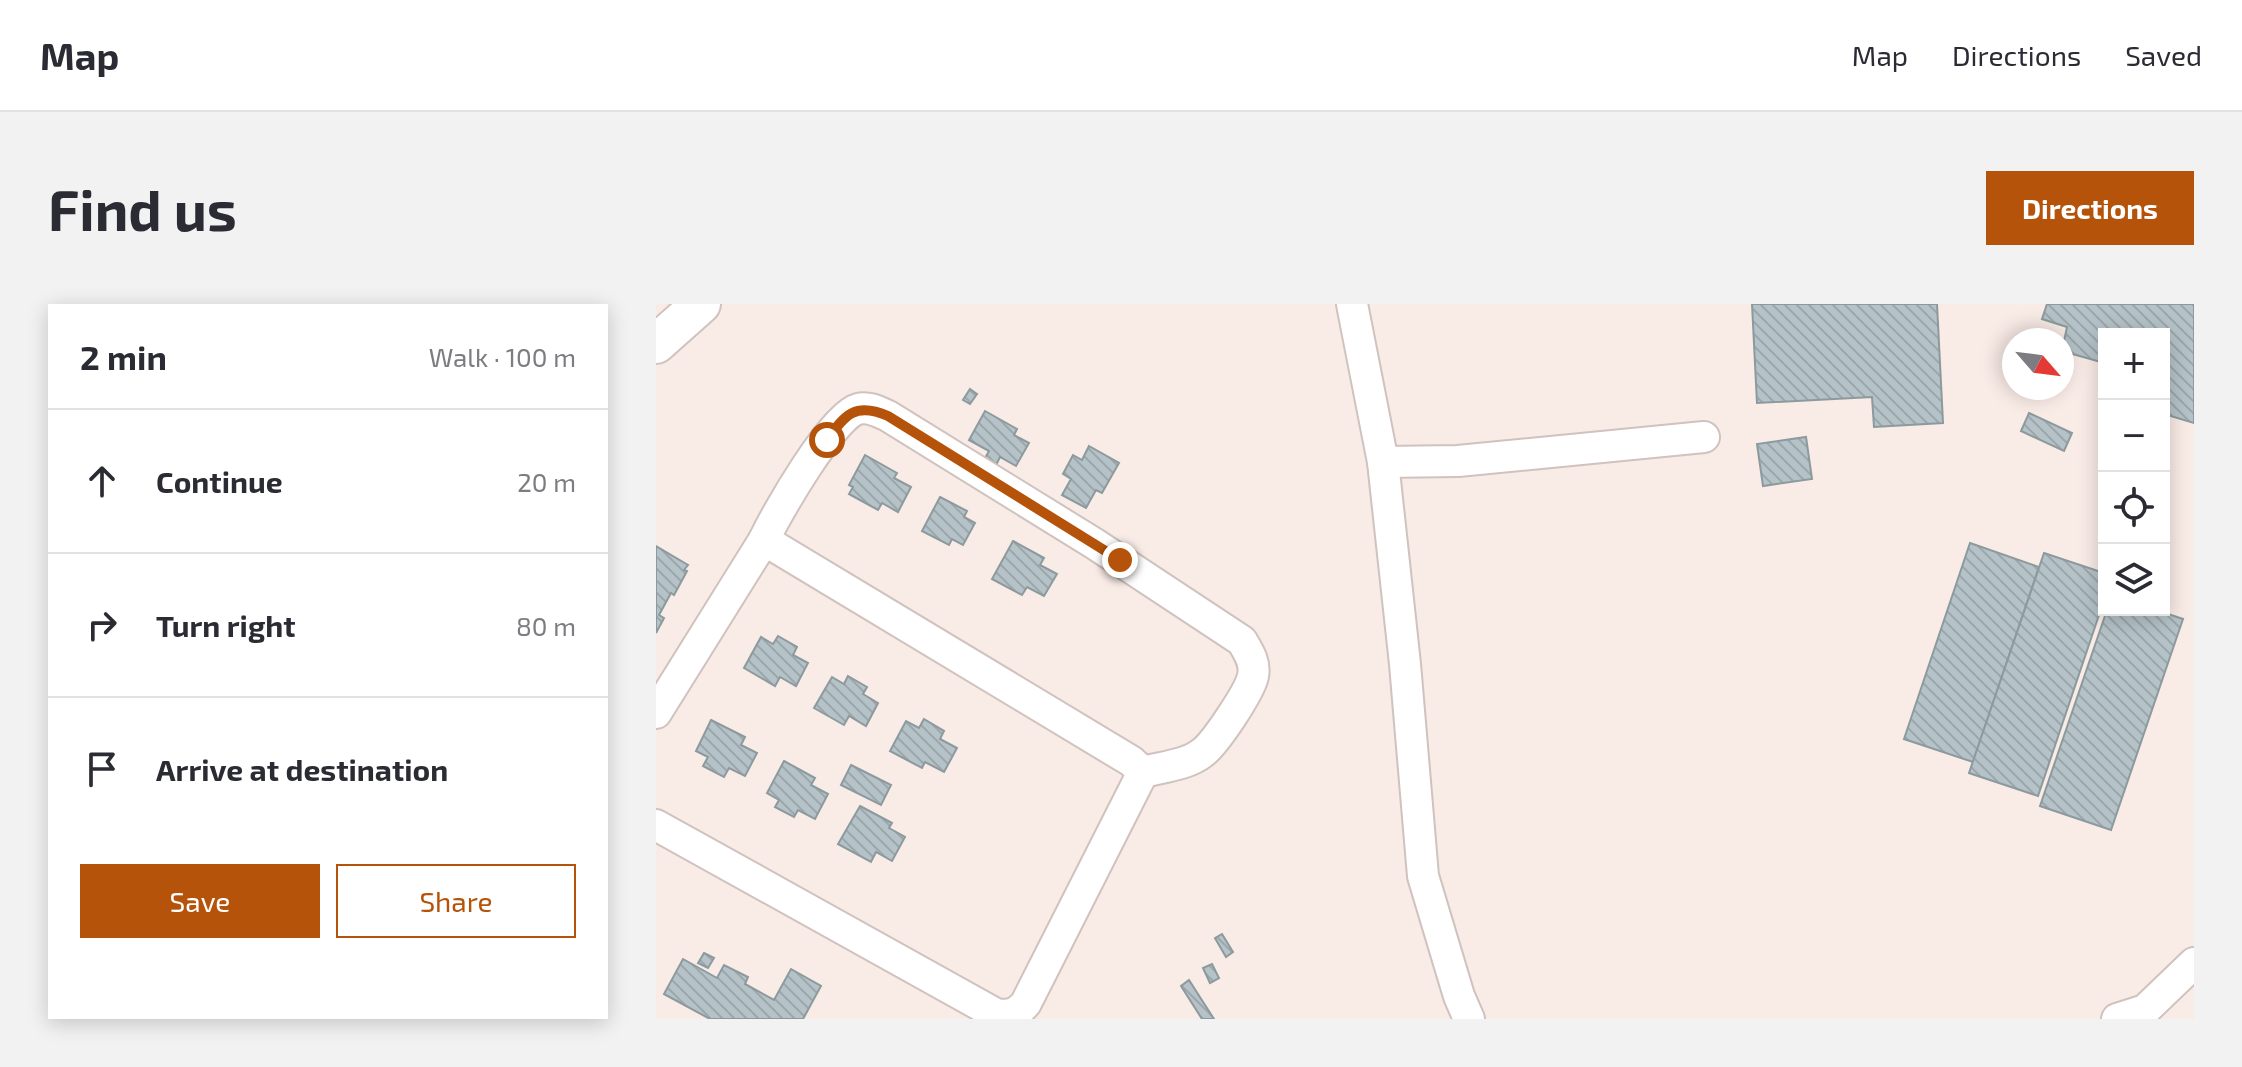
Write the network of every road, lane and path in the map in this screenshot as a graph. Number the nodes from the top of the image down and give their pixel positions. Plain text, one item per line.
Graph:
1 (701, 304) edge
2 (1352, 304) edge
3 (656, 344) edge
4 (1704, 437) dead end
5 (1383, 462) junction
6 (764, 540) junction
7 (656, 713) edge
8 (1143, 772) junction
9 (656, 825) edge
10 (2194, 963) edge
11 (1469, 1019) edge
12 (2117, 1019) edge

1 - 3 main road
2 - 5 street
4 - 5 street
5 - 11 street
6 - 7 street
6 - 8 street
6 - 8 street
8 - 9 street
10 - 12 street

